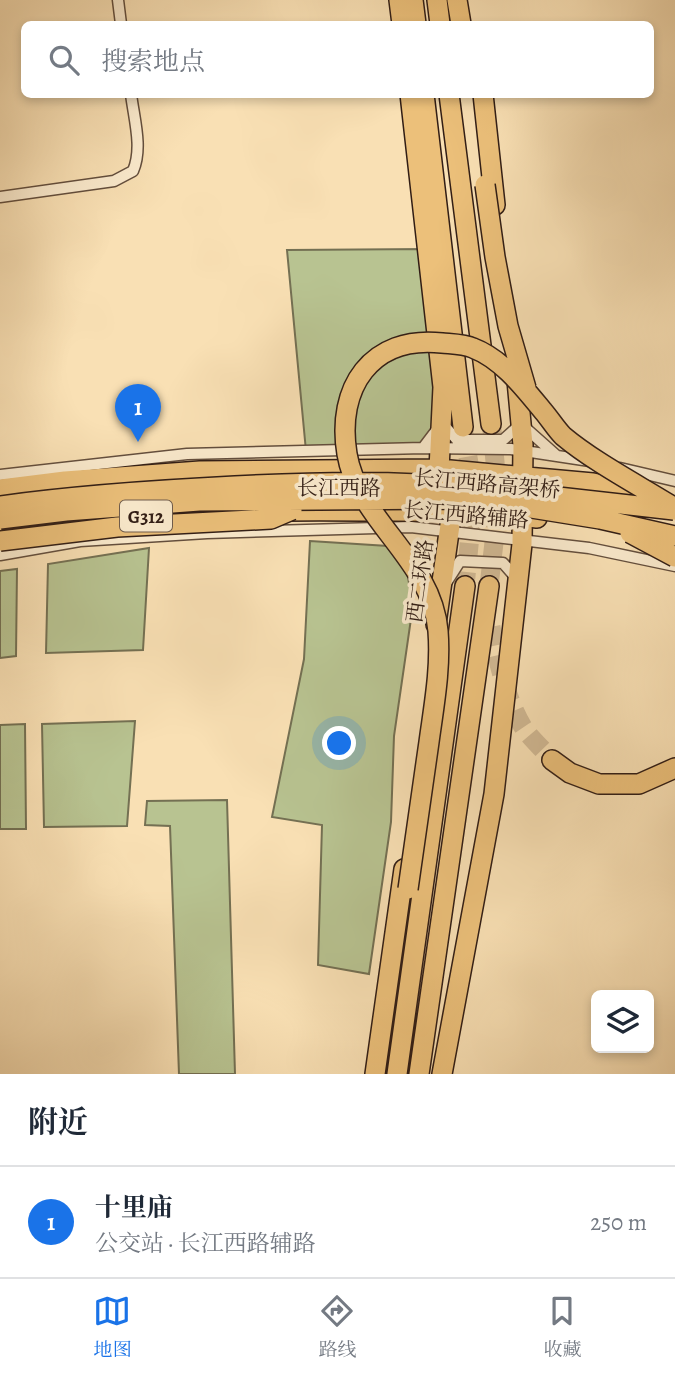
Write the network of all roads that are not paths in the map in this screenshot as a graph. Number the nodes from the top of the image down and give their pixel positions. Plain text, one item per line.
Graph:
1 (118, 0) edge
2 (399, 0) edge
3 (413, 0) edge
4 (437, 0) edge
5 (457, 0) edge
6 (471, 0) edge
7 (121, 21) edge
8 (402, 21) edge
9 (416, 21) edge
10 (440, 21) edge
11 (460, 21) edge
12 (474, 21) edge
13 (131, 98) edge
14 (410, 98) edge
15 (424, 98) edge
16 (450, 98) edge
17 (472, 98) edge
18 (484, 98) edge
19 (0, 197) edge
20 (528, 392) junction
21 (442, 423) junction
22 (491, 424) tunnel mouth
23 (521, 424) junction
24 (463, 427) tunnel mouth
25 (432, 448) junction
26 (523, 451) junction
27 (556, 456) junction
28 (439, 469) junction
29 (282, 470) junction
30 (0, 475) edge
31 (523, 475) junction
32 (0, 481) edge
33 (675, 481) edge
34 (0, 489) edge
35 (675, 500) edge
36 (0, 506) edge
37 (675, 509) edge
38 (292, 510) junction
39 (523, 516) junction
40 (0, 519) edge
41 (600, 519) junction
42 (451, 521) junction
43 (0, 532) edge
44 (675, 536) edge
45 (522, 538) junction
46 (0, 541) edge
47 (675, 546) edge
48 (0, 555) edge
49 (675, 557) edge
50 (675, 566) edge
51 (518, 580) junction
52 (465, 586) tunnel mouth
53 (442, 588) junction
54 (491, 627) tunnel mouth
55 (552, 760) tunnel mouth
56 (675, 768) edge
57 (375, 1074) edge
58 (382, 1074) edge
59 (397, 1074) edge
60 (419, 1074) edge
61 (442, 1074) edge

1 - 7 street
2 - 8 highway
3 - 9 highway
4 - 10 highway
5 - 11 highway
6 - 12 highway
13 - 19 street
14 - 21 highway, 西二环路
15 - 24 highway
16 - 22 highway
17 - 20 highway, bridge
18 - 23 highway
20 - 37 highway, bridge
20 - 58 highway, bridge
21 - 23 street
21 - 25 highway, 西二环路
23 - 26 highway
23 - 27 street
25 - 26 street
25 - 28 highway, 西二环路
25 - 30 street
26 - 27 street
26 - 31 highway
27 - 33 street
28 - 29 highway, 长江西路 / G312
28 - 31 highway, 长江西路 / G312
28 - 42 highway, 西二环路
29 - 32 highway
29 - 34 highway, 长江西路 / G312
31 - 35 highway, 长江西路 / G312
31 - 39 highway
36 - 37 highway, 长江西路高架桥, bridge
38 - 42 highway, 长江西路 / G312
38 - 43 highway, 长江西路 / G312
38 - 46 highway, bridge
39 - 42 highway, 长江西路 / G312
39 - 45 highway
39 - 47 highway, 长江西路 / G312
40 - 41 highway, 长江西路高架桥, bridge
41 - 44 highway, 长江西路高架桥, bridge
41 - 49 highway, bridge
42 - 45 street, 长江西路辅路
42 - 48 street, 长江西路辅路
42 - 53 highway, 西二环路
45 - 50 street, 长江西路辅路
45 - 51 highway
51 - 53 street
51 - 61 highway
52 - 59 highway
53 - 57 highway, 西二环路
54 - 60 highway
55 - 56 highway

